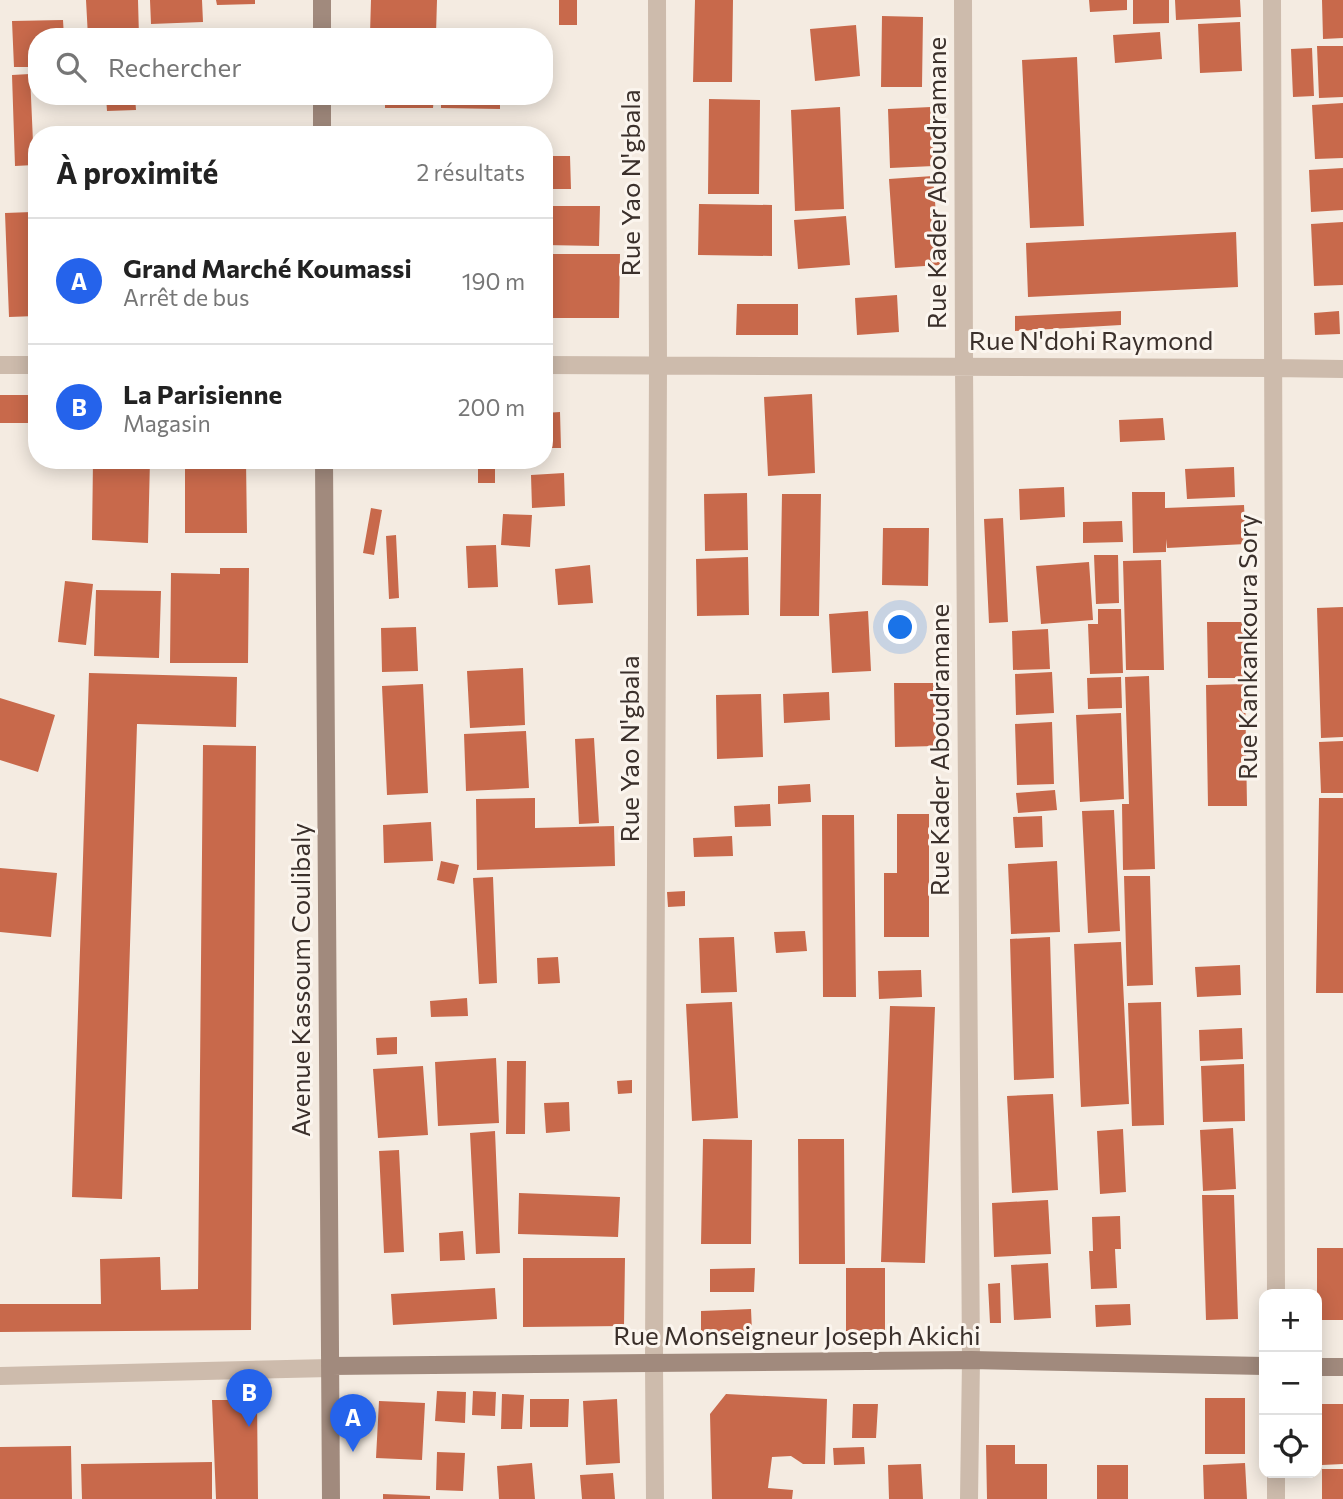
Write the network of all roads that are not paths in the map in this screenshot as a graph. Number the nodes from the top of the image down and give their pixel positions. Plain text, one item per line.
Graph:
1 (322, 0) edge
2 (657, 0) edge
3 (963, 0) edge
4 (1272, 0) edge
5 (322, 28) edge
6 (322, 105) edge
7 (322, 126) edge
8 (0, 365) edge
9 (28, 365) edge
10 (553, 365) edge
11 (658, 366) junction
12 (964, 367) junction
13 (1273, 368) junction
14 (1343, 369) edge
15 (324, 469) edge
16 (1276, 1289) edge
17 (971, 1360) junction
18 (654, 1363) junction
19 (1259, 1366) edge
20 (330, 1367) junction
21 (1322, 1367) edge
22 (1343, 1367) edge
23 (0, 1376) edge
24 (1276, 1478) edge
25 (331, 1499) edge
26 (655, 1499) edge
27 (969, 1499) edge
28 (1276, 1499) edge

1 - 5 street
2 - 11 street, Rue Yao N'gbala
3 - 12 street, Rue Kader Aboudramane
4 - 13 street, Rue Kankankoura Sory
6 - 7 street
8 - 9 street
10 - 11 street, Rue N'dohi Raymond
11 - 12 street, Rue N'dohi Raymond
11 - 18 street, Rue Yao N'gbala
12 - 13 street, Rue N'dohi Raymond
12 - 17 street, Rue Kader Aboudramane
13 - 14 street, Rue N'dohi Raymond
13 - 16 street, Rue Kankankoura Sory
15 - 20 street, Avenue Kassoum Coulibaly
17 - 18 street, Rue Monseigneur Joseph Akichi
17 - 19 street, Rue Monseigneur Joseph Akichi
17 - 27 street, Rue Kader Aboudramane
18 - 20 street, Rue Monseigneur Joseph Akichi
18 - 26 street, Rue Yao N'gbala
20 - 23 street, Rue Monseigneur Joseph Akichi
20 - 25 street, Avenue Kassoum Coulibaly
21 - 22 street
24 - 28 street

